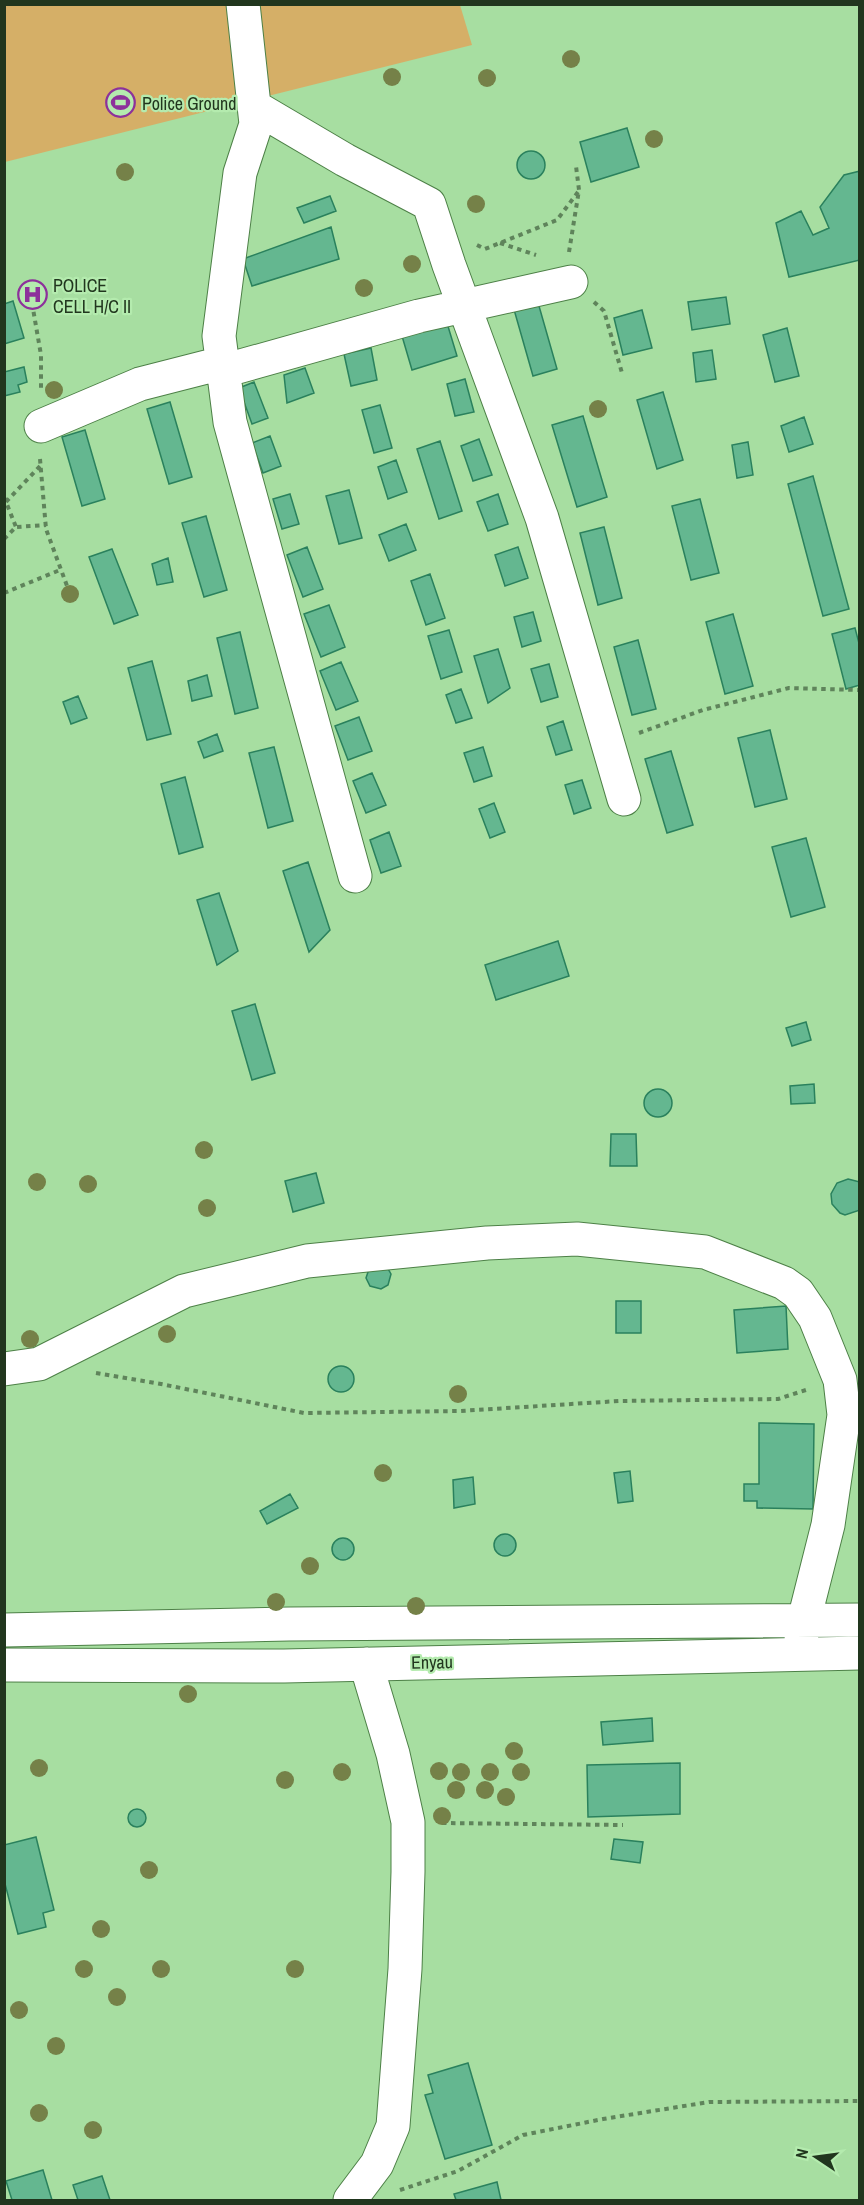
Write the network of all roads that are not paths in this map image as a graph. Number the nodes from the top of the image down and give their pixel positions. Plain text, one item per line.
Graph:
1 (243, 4) edge
2 (255, 107) junction
3 (571, 282) dead end
4 (464, 307) junction
5 (223, 367) junction
6 (41, 426) dead end
7 (624, 799) dead end
8 (355, 876) dead end
9 (4, 1369) edge
10 (804, 1620) junction
11 (860, 1620) edge
12 (4, 1630) edge
13 (860, 1653) edge
14 (799, 1654) junction
15 (366, 1664) junction
16 (4, 1665) edge
17 (350, 2200) edge

1 - 2 street
2 - 4 street
2 - 5 street
3 - 4 street
4 - 5 street
4 - 7 street
5 - 6 street
5 - 8 street
9 - 10 street
10 - 11 street
10 - 12 street
10 - 14 street
13 - 14 street, Enyau
14 - 15 street, Enyau
15 - 16 street, Enyau
15 - 17 street

